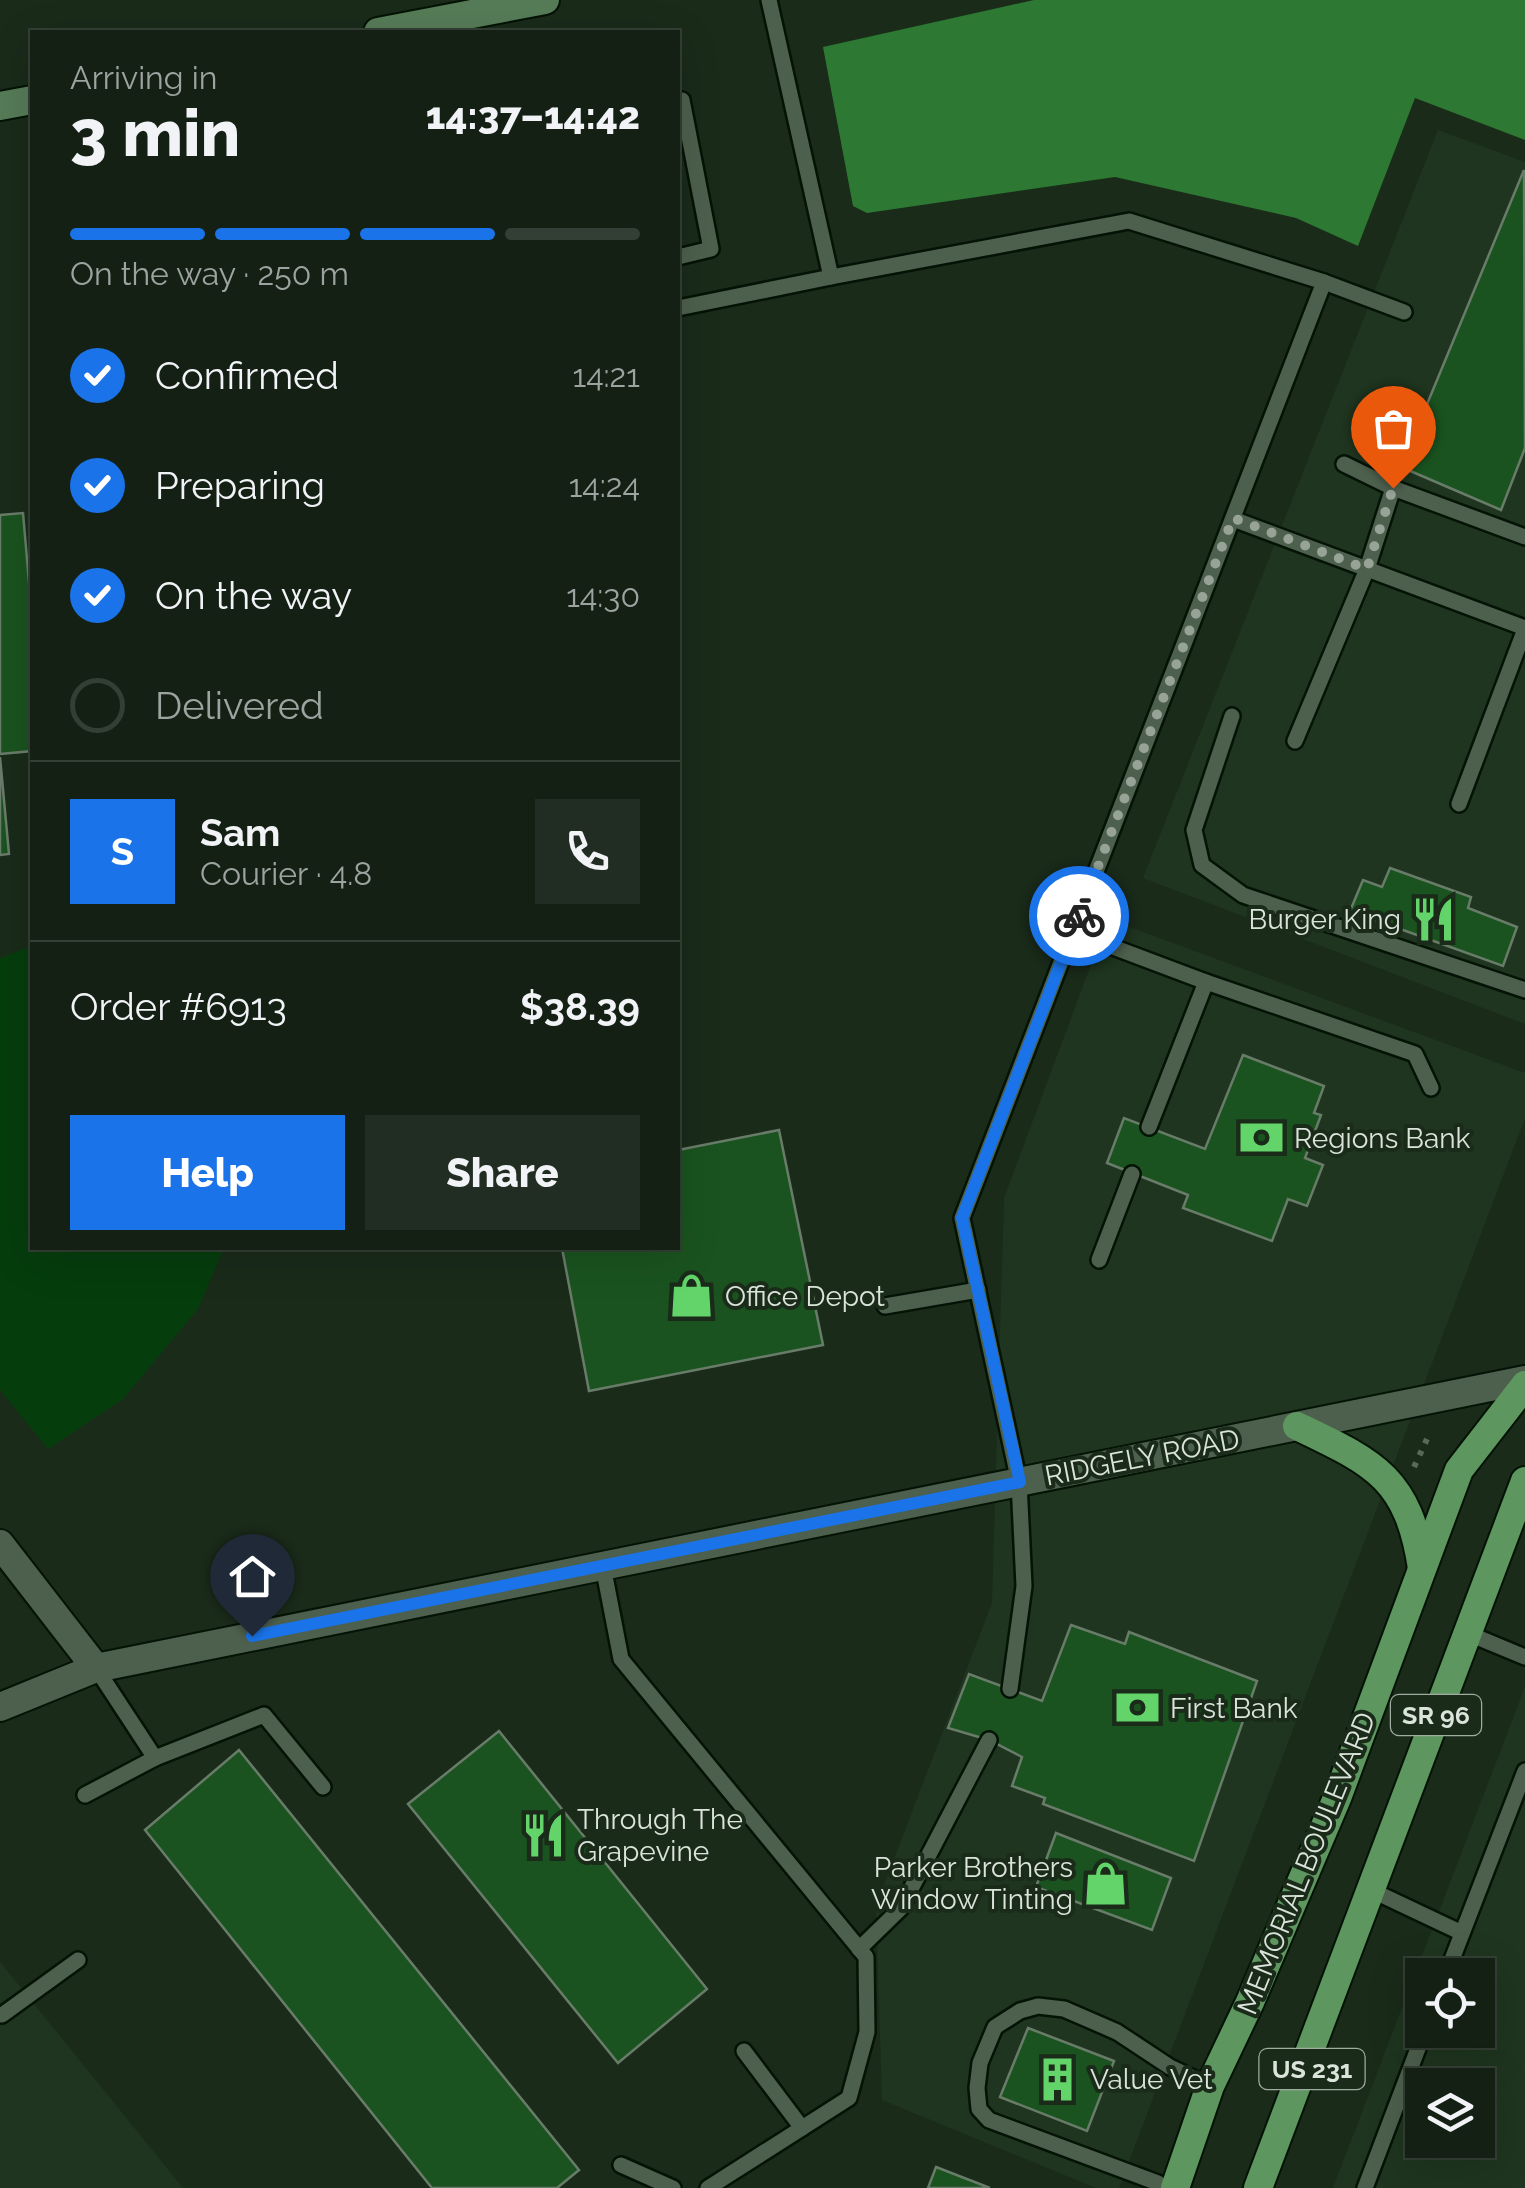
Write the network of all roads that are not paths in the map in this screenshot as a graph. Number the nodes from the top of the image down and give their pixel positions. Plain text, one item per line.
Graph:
1 (545, 0) edge
2 (769, 0) edge
3 (424, 28) edge
4 (30, 100) edge
5 (682, 100) dead end
6 (0, 106) edge
7 (680, 257) edge
8 (831, 276) junction
9 (1324, 282) junction
10 (680, 308) edge
11 (1404, 312) dead end
12 (1344, 464) dead end
13 (1393, 488) junction
14 (1233, 518) junction
15 (1525, 538) edge
16 (1367, 569) junction
17 (1525, 629) edge
18 (1232, 716) dead end
19 (1295, 741) dead end
20 (1459, 804) dead end
21 (1073, 932) junction
22 (1206, 982) junction
23 (1525, 990) edge
24 (1431, 1088) dead end
25 (1150, 1127) dead end
26 (1132, 1174) dead end
27 (1099, 1260) dead end
28 (978, 1290) junction
29 (885, 1306) dead end
30 (1525, 1383) edge
31 (1297, 1426) junction
32 (1525, 1481) edge
33 (1020, 1482) junction
34 (0, 1544) edge
35 (603, 1566) junction
36 (1422, 1568) junction
37 (1468, 1633) junction
38 (1525, 1657) edge
39 (96, 1668) junction
40 (1010, 1689) dead end
41 (0, 1707) edge
42 (989, 1740) dead end
43 (155, 1758) junction
44 (1525, 1771) edge
45 (323, 1786) dead end
46 (85, 1795) dead end
47 (1371, 1890) junction
48 (1462, 1933) junction
49 (859, 1949) junction
50 (1348, 1950) junction
51 (1452, 1958) edge
52 (78, 1960) dead end
53 (2, 2015) edge
54 (1418, 2048) edge
55 (744, 2051) dead end
56 (1210, 2086) junction
57 (802, 2128) junction
58 (621, 2165) dead end
59 (1163, 2186) edge
60 (673, 2188) edge
61 (708, 2188) edge
62 (1258, 2188) edge
63 (1275, 2188) edge
64 (1365, 2188) edge

1 - 3 main road
2 - 8 lane
4 - 6 main road
5 - 7 lane
8 - 9 lane
8 - 10 lane
9 - 11 lane
9 - 14 lane
12 - 13 lane
13 - 15 lane
13 - 16 lane
14 - 16 lane
14 - 21 lane
16 - 17 lane
16 - 19 lane
17 - 20 lane
18 - 23 lane
21 - 22 lane
21 - 28 lane
22 - 24 lane
22 - 25 lane
26 - 27 lane
28 - 29 lane
28 - 33 lane
30 - 31 street, RIDGELY ROAD
30 - 36 main road, MEMORIAL BOULEVARD / SR 96
31 - 33 street, RIDGELY ROAD
31 - 36 main road
32 - 37 main road, SR 96
33 - 35 street, RIDGELY ROAD
33 - 40 lane
34 - 39 street
35 - 39 street, RIDGELY ROAD
35 - 49 lane
36 - 56 main road, MEMORIAL BOULEVARD / SR 96
37 - 38 lane
37 - 47 main road, SR 96
39 - 41 street, RIDGELY ROAD
39 - 43 lane
42 - 49 lane
43 - 45 lane
43 - 46 lane
44 - 48 lane
47 - 48 lane
47 - 50 main road, SR 96
48 - 51 lane
49 - 57 lane
50 - 62 main road, SR 96
50 - 63 main road, US 231
52 - 53 lane
54 - 64 lane
55 - 57 lane
56 - 59 main road, MEMORIAL BOULEVARD
56 - 59 lane
57 - 61 lane
58 - 60 lane

